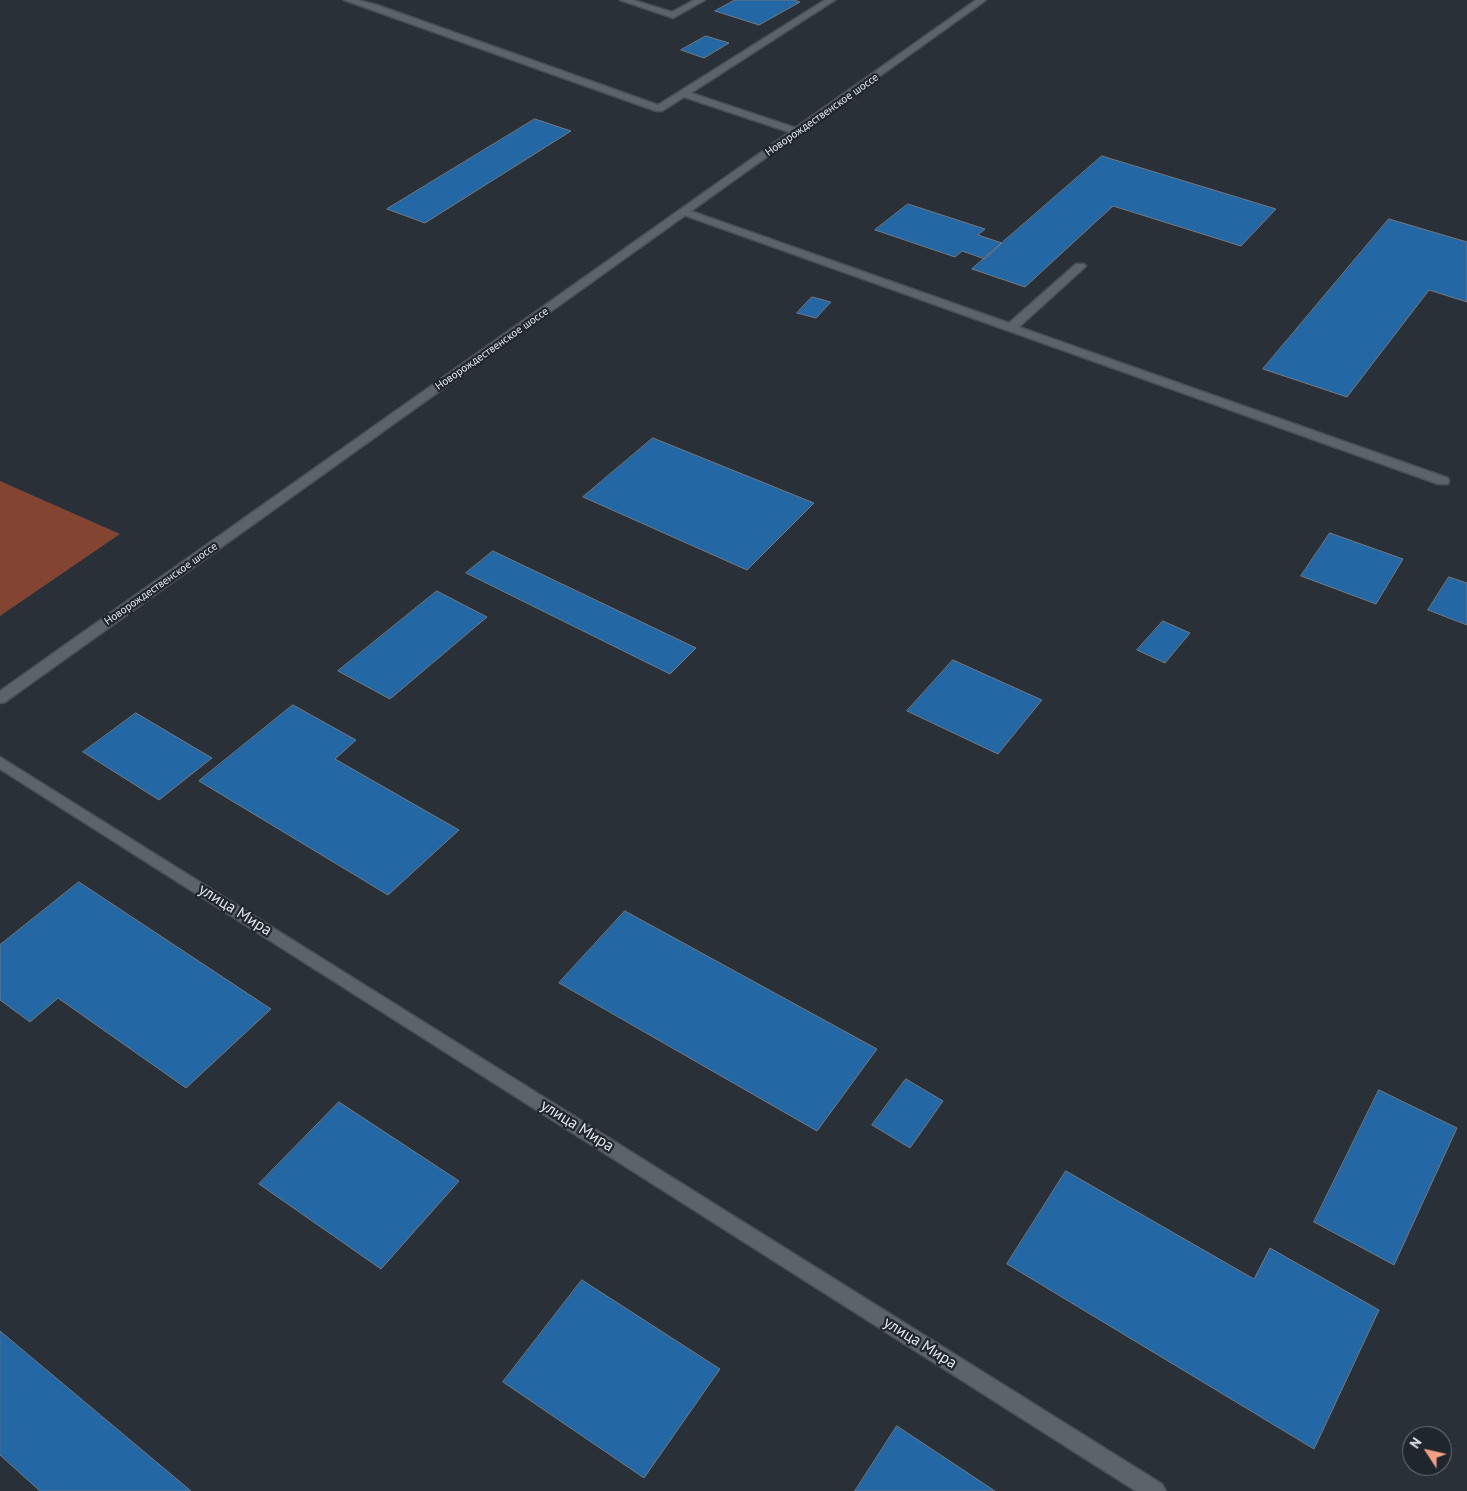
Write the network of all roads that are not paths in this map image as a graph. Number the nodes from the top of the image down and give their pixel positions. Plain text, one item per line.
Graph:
1 (348, 0) edge
2 (624, 0) edge
3 (701, 0) edge
4 (831, 0) edge
5 (982, 0) edge
6 (684, 94) junction
7 (798, 132) junction
8 (685, 212) junction
9 (1080, 266) dead end
10 (1012, 327) junction
11 (1443, 481) dead end
12 (0, 698) edge
13 (0, 762) edge
14 (1155, 1491) edge

1 - 6 main road
2 - 3 main road
4 - 6 main road
5 - 7 main road, Новорождественское шоссе
6 - 7 main road
7 - 8 main road, Новорождественское шоссе
8 - 10 main road
8 - 12 main road, Новорождественское шоссе
9 - 10 main road
10 - 11 main road
13 - 14 main road, улица Мира

